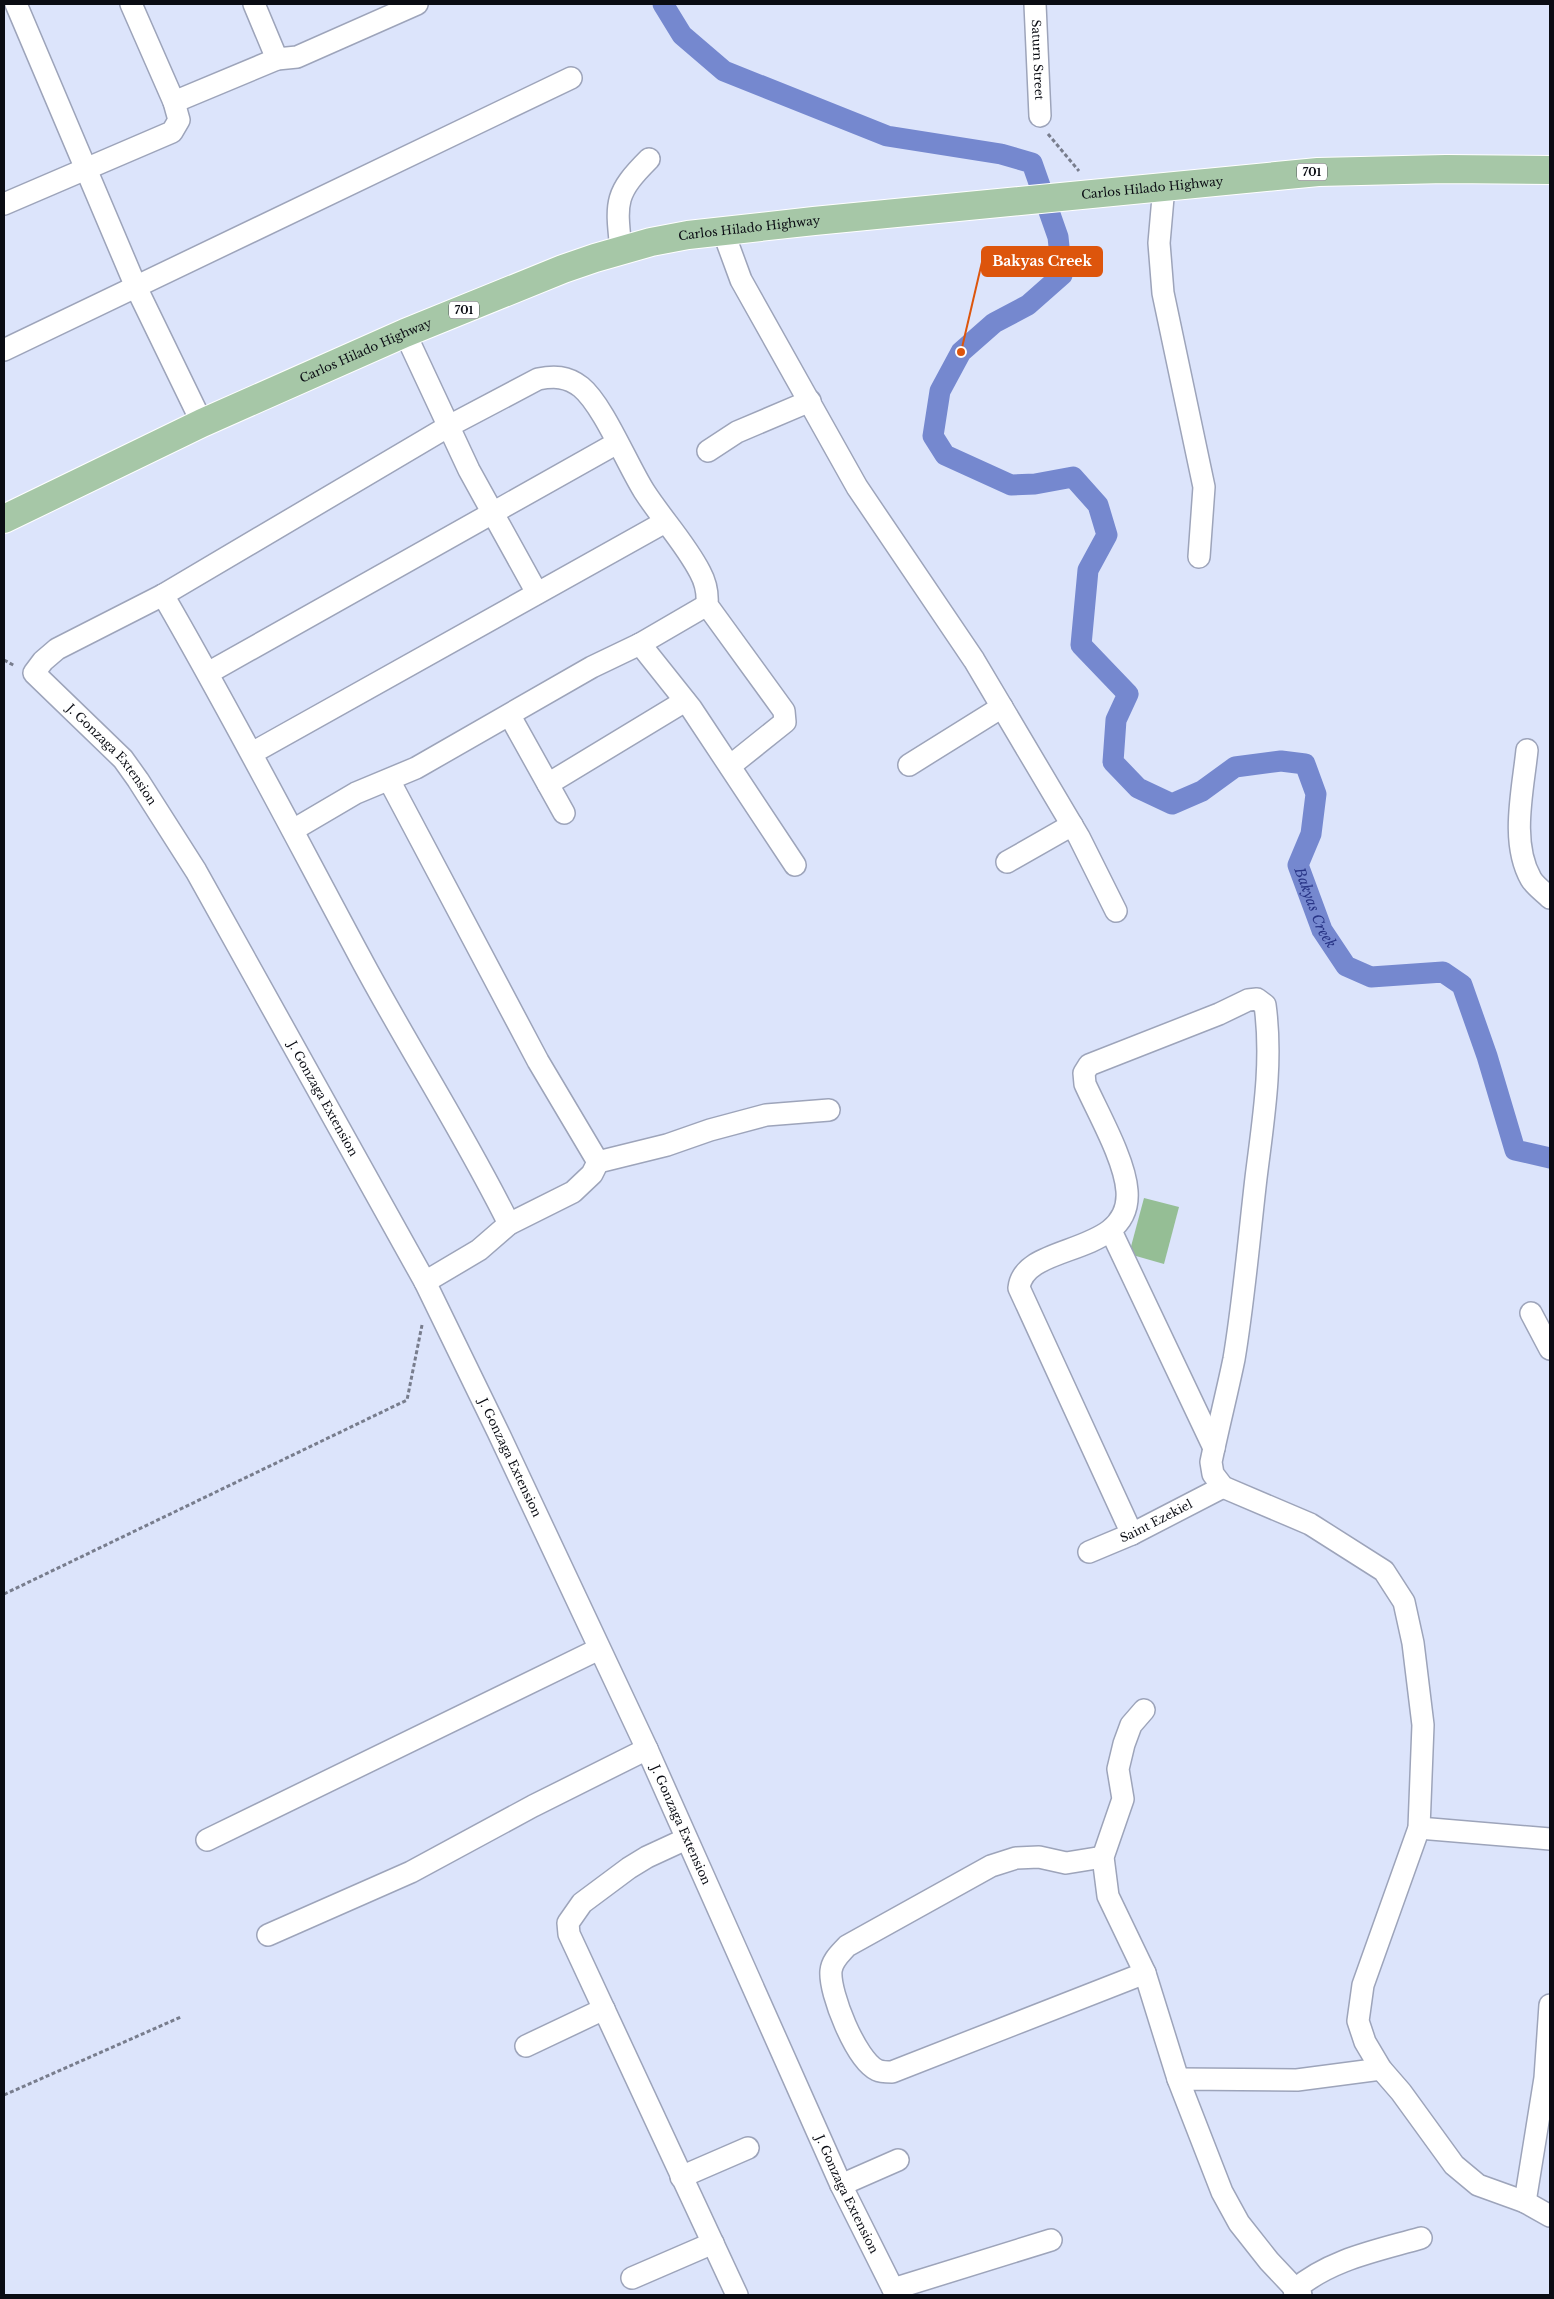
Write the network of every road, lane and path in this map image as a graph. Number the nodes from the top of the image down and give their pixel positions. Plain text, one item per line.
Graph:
1 (16, 4) edge
2 (131, 4) edge
3 (254, 4) edge
4 (417, 4) edge
5 (1035, 4) edge
6 (277, 59) junction
7 (571, 78) dead end
8 (174, 102) junction
9 (1040, 116) joint
10 (649, 159) dead end
11 (86, 167) junction
12 (1550, 170) edge
13 (1164, 186) junction
14 (1084, 194) junction
15 (4, 204) edge
16 (723, 231) junction
17 (621, 250) junction
18 (136, 287) junction
19 (405, 333) junction
20 (4, 350) edge
21 (810, 401) junction
22 (202, 423) junction
23 (450, 426) junction
24 (617, 443) junction
25 (708, 451) dead end
26 (493, 513) junction
27 (4, 519) edge
28 (665, 522) junction
29 (1199, 557) dead end
30 (538, 593) junction
31 (163, 595) junction
32 (707, 605) junction
33 (640, 644) junction
34 (208, 673) junction
35 (685, 701) junction
36 (1002, 707) junction
37 (510, 716) junction
38 (1527, 750) dead end
39 (252, 753) junction
40 (909, 765) dead end
41 (730, 766) junction
42 (389, 780) junction
43 (548, 784) junction
44 (564, 813) dead end
45 (1072, 825) junction
46 (293, 830) junction
47 (1007, 862) dead end
48 (795, 864) dead end
49 (1550, 898) edge
50 (1116, 911) dead end
51 (829, 1110) dead end
52 (598, 1162) junction
53 (509, 1224) junction
54 (1111, 1231) junction
55 (427, 1287) junction
56 (1531, 1313) dead end
57 (1550, 1349) edge
58 (1214, 1448) junction
59 (1223, 1488) junction
60 (1132, 1534) junction
61 (1089, 1552) dead end
62 (4, 1594) edge
63 (599, 1649) junction
64 (1144, 1710) dead end
65 (647, 1749) junction
66 (1419, 1828) junction
67 (686, 1839) junction
68 (1550, 1839) edge
69 (207, 1840) dead end
70 (1103, 1857) junction
71 (268, 1935) dead end
72 (1145, 1973) junction
73 (1550, 2005) edge
74 (604, 2009) junction
75 (181, 2017) dead end
76 (526, 2046) dead end
77 (1381, 2069) junction
78 (1178, 2080) junction
79 (4, 2095) edge
80 (748, 2148) dead end
81 (898, 2160) dead end
82 (681, 2177) junction
83 (841, 2185) junction
84 (1525, 2202) junction
85 (1550, 2216) edge
86 (1421, 2238) dead end
87 (1051, 2240) dead end
88 (713, 2243) junction
89 (632, 2278) dead end
90 (894, 2292) edge
91 (1298, 2293) edge
92 (737, 2295) edge

1 - 11 street
2 - 8 street
3 - 6 street
4 - 6 street
5 - 9 street, Saturn Street
6 - 8 street
7 - 18 street
8 - 11 street
9 - 14 path
10 - 17 street
11 - 15 street
11 - 18 street
12 - 13 main road, Carlos Hilado Highway / 701
13 - 14 main road, Carlos Hilado Highway / 701
13 - 29 street
14 - 16 main road, Carlos Hilado Highway / 701
16 - 17 main road, Carlos Hilado Highway / 701
16 - 21 street
17 - 19 main road, Carlos Hilado Highway / 701
18 - 20 street
18 - 22 street
19 - 22 main road, Carlos Hilado Highway / 701
19 - 23 street
21 - 25 street
21 - 36 street
22 - 27 main road, Carlos Hilado Highway / 701
23 - 24 street
23 - 26 street
23 - 31 street
24 - 26 street
24 - 28 street
26 - 30 street
26 - 34 street
28 - 30 street
28 - 32 street
30 - 39 street
31 - 34 street
31 - 55 street, J. Gonzaga Extension
32 - 33 street
32 - 41 street
33 - 35 street
33 - 37 street
34 - 39 street
35 - 41 street
35 - 43 street
36 - 40 street
36 - 45 street
37 - 42 street
37 - 43 street
38 - 49 street
39 - 46 street
41 - 48 street
42 - 46 street
42 - 52 street
43 - 44 street
45 - 47 street
45 - 50 street
46 - 53 street
51 - 52 street
52 - 53 street
53 - 55 street
54 - 58 street
54 - 58 street
54 - 60 street
55 - 62 path
55 - 63 street, J. Gonzaga Extension
56 - 57 street
58 - 59 street
59 - 60 street, Saint Ezekiel
59 - 66 street
60 - 61 street, Saint Ezekiel
63 - 65 street, J. Gonzaga Extension
63 - 69 street
64 - 70 street
65 - 67 street, J. Gonzaga Extension
65 - 71 street
66 - 68 street
66 - 77 street
67 - 74 street
67 - 83 street, J. Gonzaga Extension
70 - 72 street
70 - 72 street
72 - 78 street
73 - 84 street
74 - 76 street
74 - 82 street
75 - 79 path
77 - 78 street
77 - 84 street
78 - 91 street
80 - 82 street
81 - 83 street
82 - 88 street
83 - 90 street, J. Gonzaga Extension
84 - 85 street
86 - 91 street
87 - 90 street
88 - 89 street
88 - 92 street

